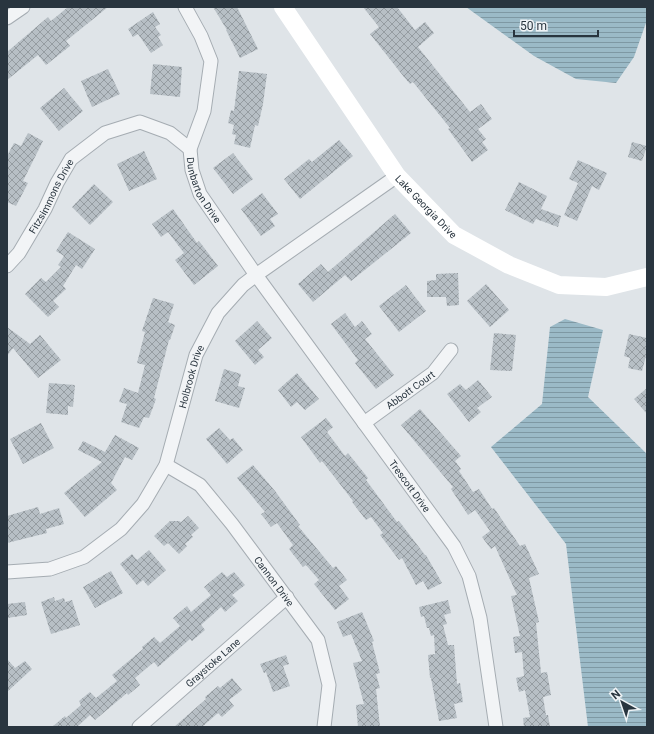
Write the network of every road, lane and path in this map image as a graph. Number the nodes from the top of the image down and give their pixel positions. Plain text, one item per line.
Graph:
1 (23, 7) edge
2 (185, 7) edge
3 (284, 7) edge
4 (7, 18) edge
5 (190, 149) junction
6 (397, 176) junction
7 (7, 266) edge
8 (256, 274) junction
9 (647, 277) edge
10 (451, 350) dead end
11 (364, 423) junction
12 (166, 465) junction
13 (7, 572) edge
14 (287, 598) junction
15 (139, 727) edge
16 (324, 727) edge
17 (496, 727) edge

1 - 4 street
2 - 5 street, Dunbarton Drive
3 - 6 street, Lake Georgia Drive
5 - 7 street, Fitzsimmons Drive
5 - 8 street, Dunbarton Drive
6 - 8 street, Holbrook Drive
6 - 9 street, Lake Georgia Drive
8 - 11 street, Trescott Drive
8 - 12 street, Holbrook Drive
10 - 11 street, Abbott Court
11 - 17 street, Trescott Drive
12 - 13 street, Holbrook Drive
12 - 14 street, Cannon Drive
14 - 15 street, Graystoke Lane
14 - 16 street, Cannon Drive

